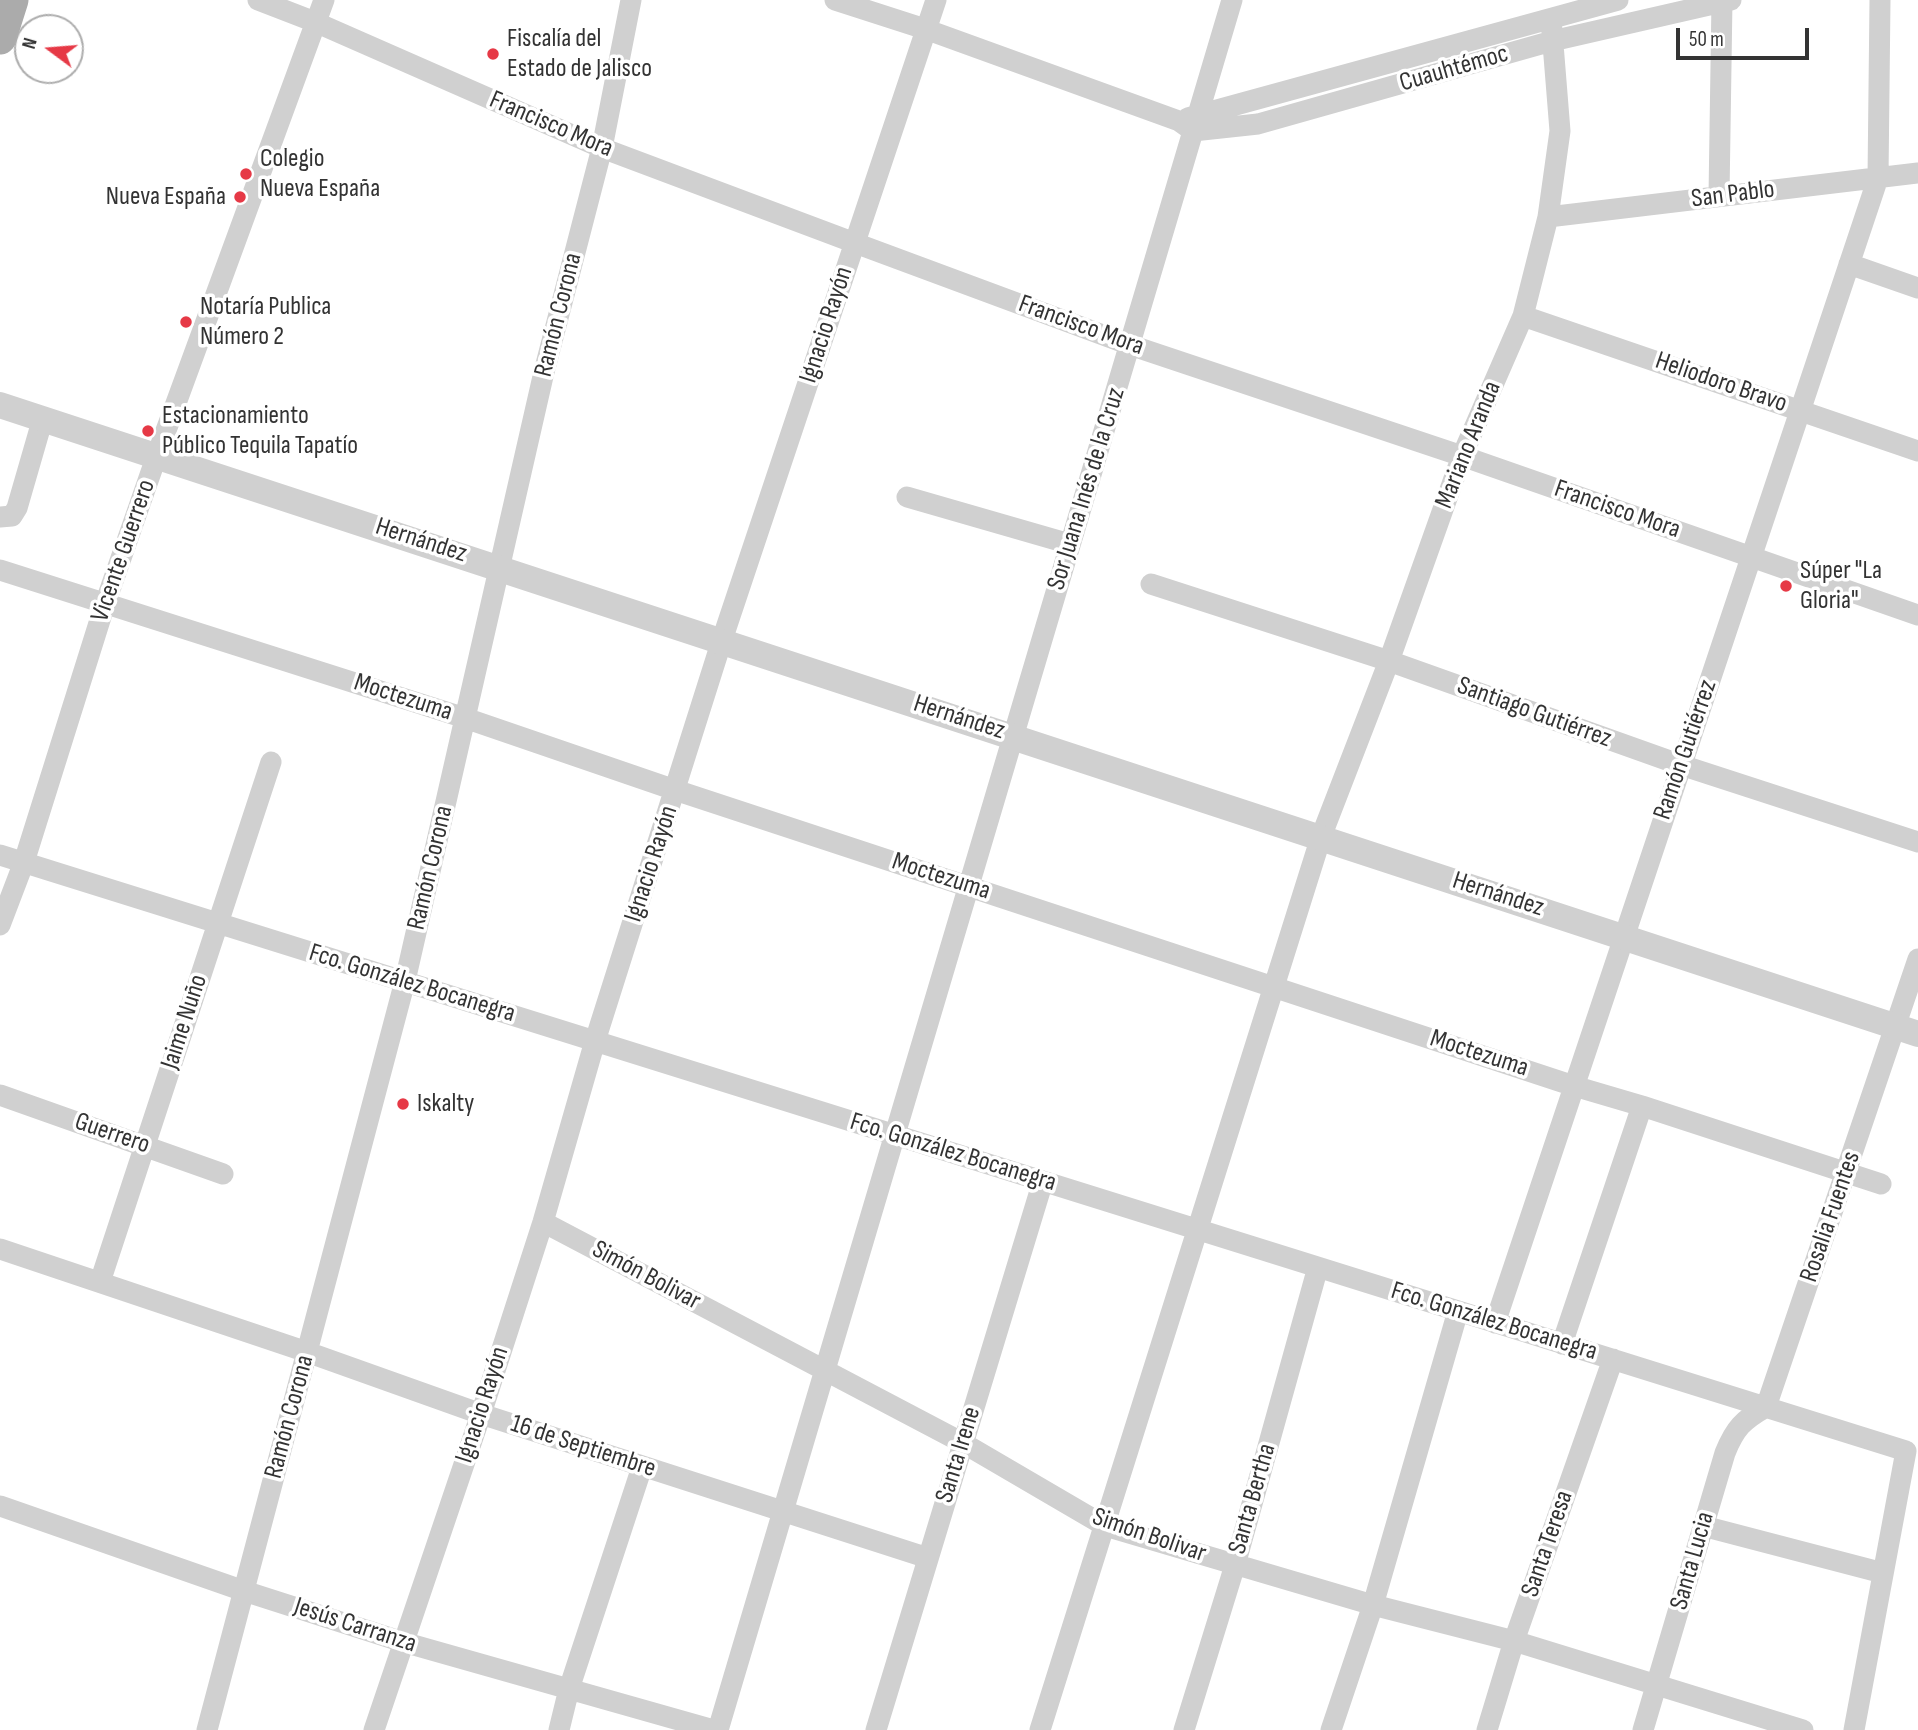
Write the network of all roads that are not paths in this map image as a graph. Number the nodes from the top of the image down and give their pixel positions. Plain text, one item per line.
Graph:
1 (12, 0) edge
2 (258, 0) edge
3 (324, 0) edge
4 (631, 0) edge
5 (835, 0) edge
6 (936, 0) edge
7 (1232, 0) edge
8 (1618, 0) edge
9 (1880, 0) edge
10 (1725, 1) edge
11 (1551, 19) junction
12 (314, 22) junction
13 (925, 29) junction
14 (0, 38) edge
15 (1552, 41) junction
16 (1190, 122) junction
17 (602, 148) junction
18 (1918, 173) edge
19 (1878, 178) junction
20 (1719, 196) junction
21 (1548, 217) junction
22 (855, 243) junction
23 (1849, 264) junction
24 (1918, 288) edge
25 (1523, 316) junction
26 (1130, 345) junction
27 (0, 405) edge
28 (1801, 410) junction
29 (43, 418) junction
30 (1918, 450) edge
31 (157, 455) junction
32 (1462, 456) junction
33 (907, 497) dead end
34 (0, 517) edge
35 (1070, 544) junction
36 (1751, 557) junction
37 (499, 567) junction
38 (0, 570) edge
39 (1151, 584) dead end
40 (105, 604) junction
41 (1918, 615) edge
42 (722, 640) junction
43 (1389, 661) junction
44 (465, 718) junction
45 (1013, 736) junction
46 (271, 762) dead end
47 (1681, 765) junction
48 (676, 790) junction
49 (1321, 837) junction
50 (1918, 842) edge
51 (0, 855) edge
52 (24, 862) junction
53 (969, 886) junction
54 (218, 923) junction
55 (0, 925) edge
56 (1624, 937) junction
57 (1918, 959) edge
58 (405, 981) junction
59 (1274, 986) junction
60 (1907, 1030) edge
61 (595, 1041) junction
62 (1574, 1086) junction
63 (0, 1095) edge
64 (1642, 1105) junction
65 (895, 1135) junction
66 (145, 1146) junction
67 (1847, 1172) junction
68 (223, 1174) dead end
69 (1043, 1181) junction
70 (1881, 1184) dead end
71 (543, 1222) junction
72 (1198, 1229) junction
73 (0, 1249) edge
74 (1318, 1267) junction
75 (100, 1282) junction
76 (1458, 1311) junction
77 (1495, 1323) junction
78 (1562, 1344) junction
79 (307, 1352) junction
80 (1613, 1359) junction
81 (825, 1369) junction
82 (1766, 1407) junction
83 (481, 1414) junction
84 (963, 1443) junction
85 (1912, 1450) edge
86 (642, 1467) junction
87 (0, 1506) edge
88 (783, 1509) junction
89 (1105, 1526) junction
90 (1703, 1526) junction
91 (928, 1558) junction
92 (1235, 1566) junction
93 (1883, 1573) junction
94 (244, 1591) junction
95 (1373, 1605) junction
96 (1514, 1641) junction
97 (403, 1642) junction
98 (1657, 1685) junction
99 (569, 1689) junction
100 (207, 1730) edge
101 (374, 1730) edge
102 (559, 1730) edge
103 (716, 1730) edge
104 (876, 1730) edge
105 (1041, 1730) edge
106 (1184, 1730) edge
107 (1331, 1730) edge
108 (1487, 1730) edge
109 (1643, 1730) edge
110 (1803, 1730) edge
111 (1854, 1730) edge

1 - 14 main road
2 - 12 street, Francisco Mora
3 - 12 street, Vicente Guerrero
4 - 17 street, Ramón Corona
5 - 13 street, Cuauhtémoc
6 - 13 street, Ignacio Rayón
7 - 16 street, Sor Juana Inés de la Cruz
8 - 11 street, Cuauhtémoc
9 - 19 street, Ramón Gutiérrez
10 - 15 street, Cuauhtémoc
10 - 20 street
11 - 15 street, Mariano Aranda
11 - 16 street, Cuauhtémoc
12 - 17 street, Francisco Mora
12 - 31 street, Vicente Guerrero
13 - 16 street, Cuauhtémoc
13 - 22 street, Ignacio Rayón
15 - 16 street, Cuauhtémoc
15 - 21 street, Mariano Aranda
16 - 26 street, Sor Juana Inés de la Cruz
17 - 22 street, Francisco Mora
17 - 37 street, Ramón Corona
18 - 19 street, San Pablo
19 - 20 street, San Pablo
19 - 23 street, Ramón Gutiérrez
20 - 21 street, San Pablo
21 - 25 street, Mariano Aranda
22 - 26 street, Francisco Mora
22 - 42 street, Ignacio Rayón
23 - 24 street
23 - 28 street, Ramón Gutiérrez
25 - 28 street, Heliodoro Bravo
25 - 32 street, Mariano Aranda
26 - 32 street, Francisco Mora
26 - 35 street, Sor Juana Inés de la Cruz
27 - 29 street, Hernández
28 - 30 street, Heliodoro Bravo
28 - 36 street, Ramón Gutiérrez
29 - 31 street, Hernández
29 - 34 street
31 - 37 street, Hernández
31 - 40 street, Vicente Guerrero
32 - 36 street, Francisco Mora
32 - 43 street, Mariano Aranda
33 - 35 street
35 - 45 street, Sor Juana Inés de la Cruz
36 - 41 street, Francisco Mora
36 - 47 street, Ramón Gutiérrez
37 - 42 street, Hernández
37 - 44 street, Ramón Corona
38 - 40 street, Moctezuma
39 - 43 street, Santiago Gutiérrez
40 - 44 street, Moctezuma
40 - 52 street, Vicente Guerrero
42 - 45 street, Hernández
42 - 48 street, Ignacio Rayón
43 - 47 street, Santiago Gutiérrez
43 - 49 street, Mariano Aranda
44 - 48 street, Moctezuma
44 - 58 street, Ramón Corona
45 - 49 street, Hernández
45 - 53 street, Sor Juana Inés de la Cruz
46 - 54 street, Jaime Nuño
47 - 50 street, Santiago Gutiérrez
47 - 56 street, Ramón Gutiérrez
48 - 53 street, Moctezuma
48 - 61 street, Ignacio Rayón
49 - 56 street, Hernández
49 - 59 street, Mariano Aranda
51 - 52 street, Fco. González Bocanegra
52 - 54 street, Fco. González Bocanegra
52 - 55 street, Vicente Guerrero
53 - 59 street, Moctezuma
53 - 65 street, Sor Juana Inés de la Cruz
54 - 58 street, Fco. González Bocanegra
54 - 66 street, Jaime Nuño
56 - 60 street, Hernández
56 - 62 street, Ramón Gutiérrez
57 - 60 street, Rosalia Fuentes
58 - 61 street, Fco. González Bocanegra
58 - 79 street, Ramón Corona
59 - 62 street, Moctezuma
59 - 72 street, Mariano Aranda
60 - 67 street, Rosalia Fuentes
61 - 65 street, Fco. González Bocanegra
61 - 71 street, Ignacio Rayón
62 - 64 street, Moctezuma
62 - 77 street, Ramón Gutiérrez
63 - 66 street, Guerrero
64 - 67 street, Moctezuma
64 - 78 street
65 - 69 street, Fco. González Bocanegra
65 - 81 street, Sor Juana Inés de la Cruz
66 - 68 street, Guerrero
66 - 75 street, Jaime Nuño
67 - 70 street, Moctezuma
67 - 82 street, Rosalia Fuentes
69 - 72 street, Fco. González Bocanegra
69 - 84 street, Santa Irene
71 - 81 street, Simón Bolivar
71 - 83 street, Ignacio Rayón
72 - 74 street, Fco. González Bocanegra
72 - 89 street, Mariano Aranda
73 - 75 street, 16 de Septiembre
74 - 76 street, Fco. González Bocanegra
74 - 92 street, Santa Bertha
75 - 79 street, 16 de Septiembre
76 - 77 street, Fco. González Bocanegra
76 - 95 street
77 - 78 street, Fco. González Bocanegra
78 - 80 street, Fco. González Bocanegra
79 - 83 street, 16 de Septiembre
79 - 94 street, Ramón Corona
80 - 82 street, Fco. González Bocanegra
80 - 96 street, Santa Teresa
81 - 84 street, Simón Bolivar
81 - 88 street, Sor Juana Inés de la Cruz
82 - 85 street, Fco. González Bocanegra
82 - 90 street, Santa Lucia
83 - 86 street, 16 de Septiembre
83 - 97 street, Ignacio Rayón
84 - 89 street, Simón Bolivar
84 - 91 street, Santa Irene
85 - 93 street
86 - 88 street, 16 de Septiembre
86 - 99 street
87 - 94 street, Jesús Carranza
88 - 91 street, 16 de Septiembre
88 - 103 street, Sor Juana Inés de la Cruz
89 - 92 street, Simón Bolivar
89 - 105 street, Mariano Aranda
90 - 93 street
90 - 98 street, Santa Lucia
91 - 104 street, Santa Irene
92 - 95 street, Simón Bolivar
92 - 106 street, Santa Bertha
93 - 111 street
94 - 97 street, Jesús Carranza
94 - 100 street, Ramón Corona
95 - 96 street, Simón Bolivar
95 - 107 street
96 - 98 street, Simón Bolivar
96 - 108 street, Santa Teresa
97 - 99 street, Jesús Carranza
97 - 101 street, Ignacio Rayón
98 - 109 street, Santa Lucia
98 - 110 street, Simón Bolivar
99 - 102 street
99 - 103 street, Jesús Carranza

